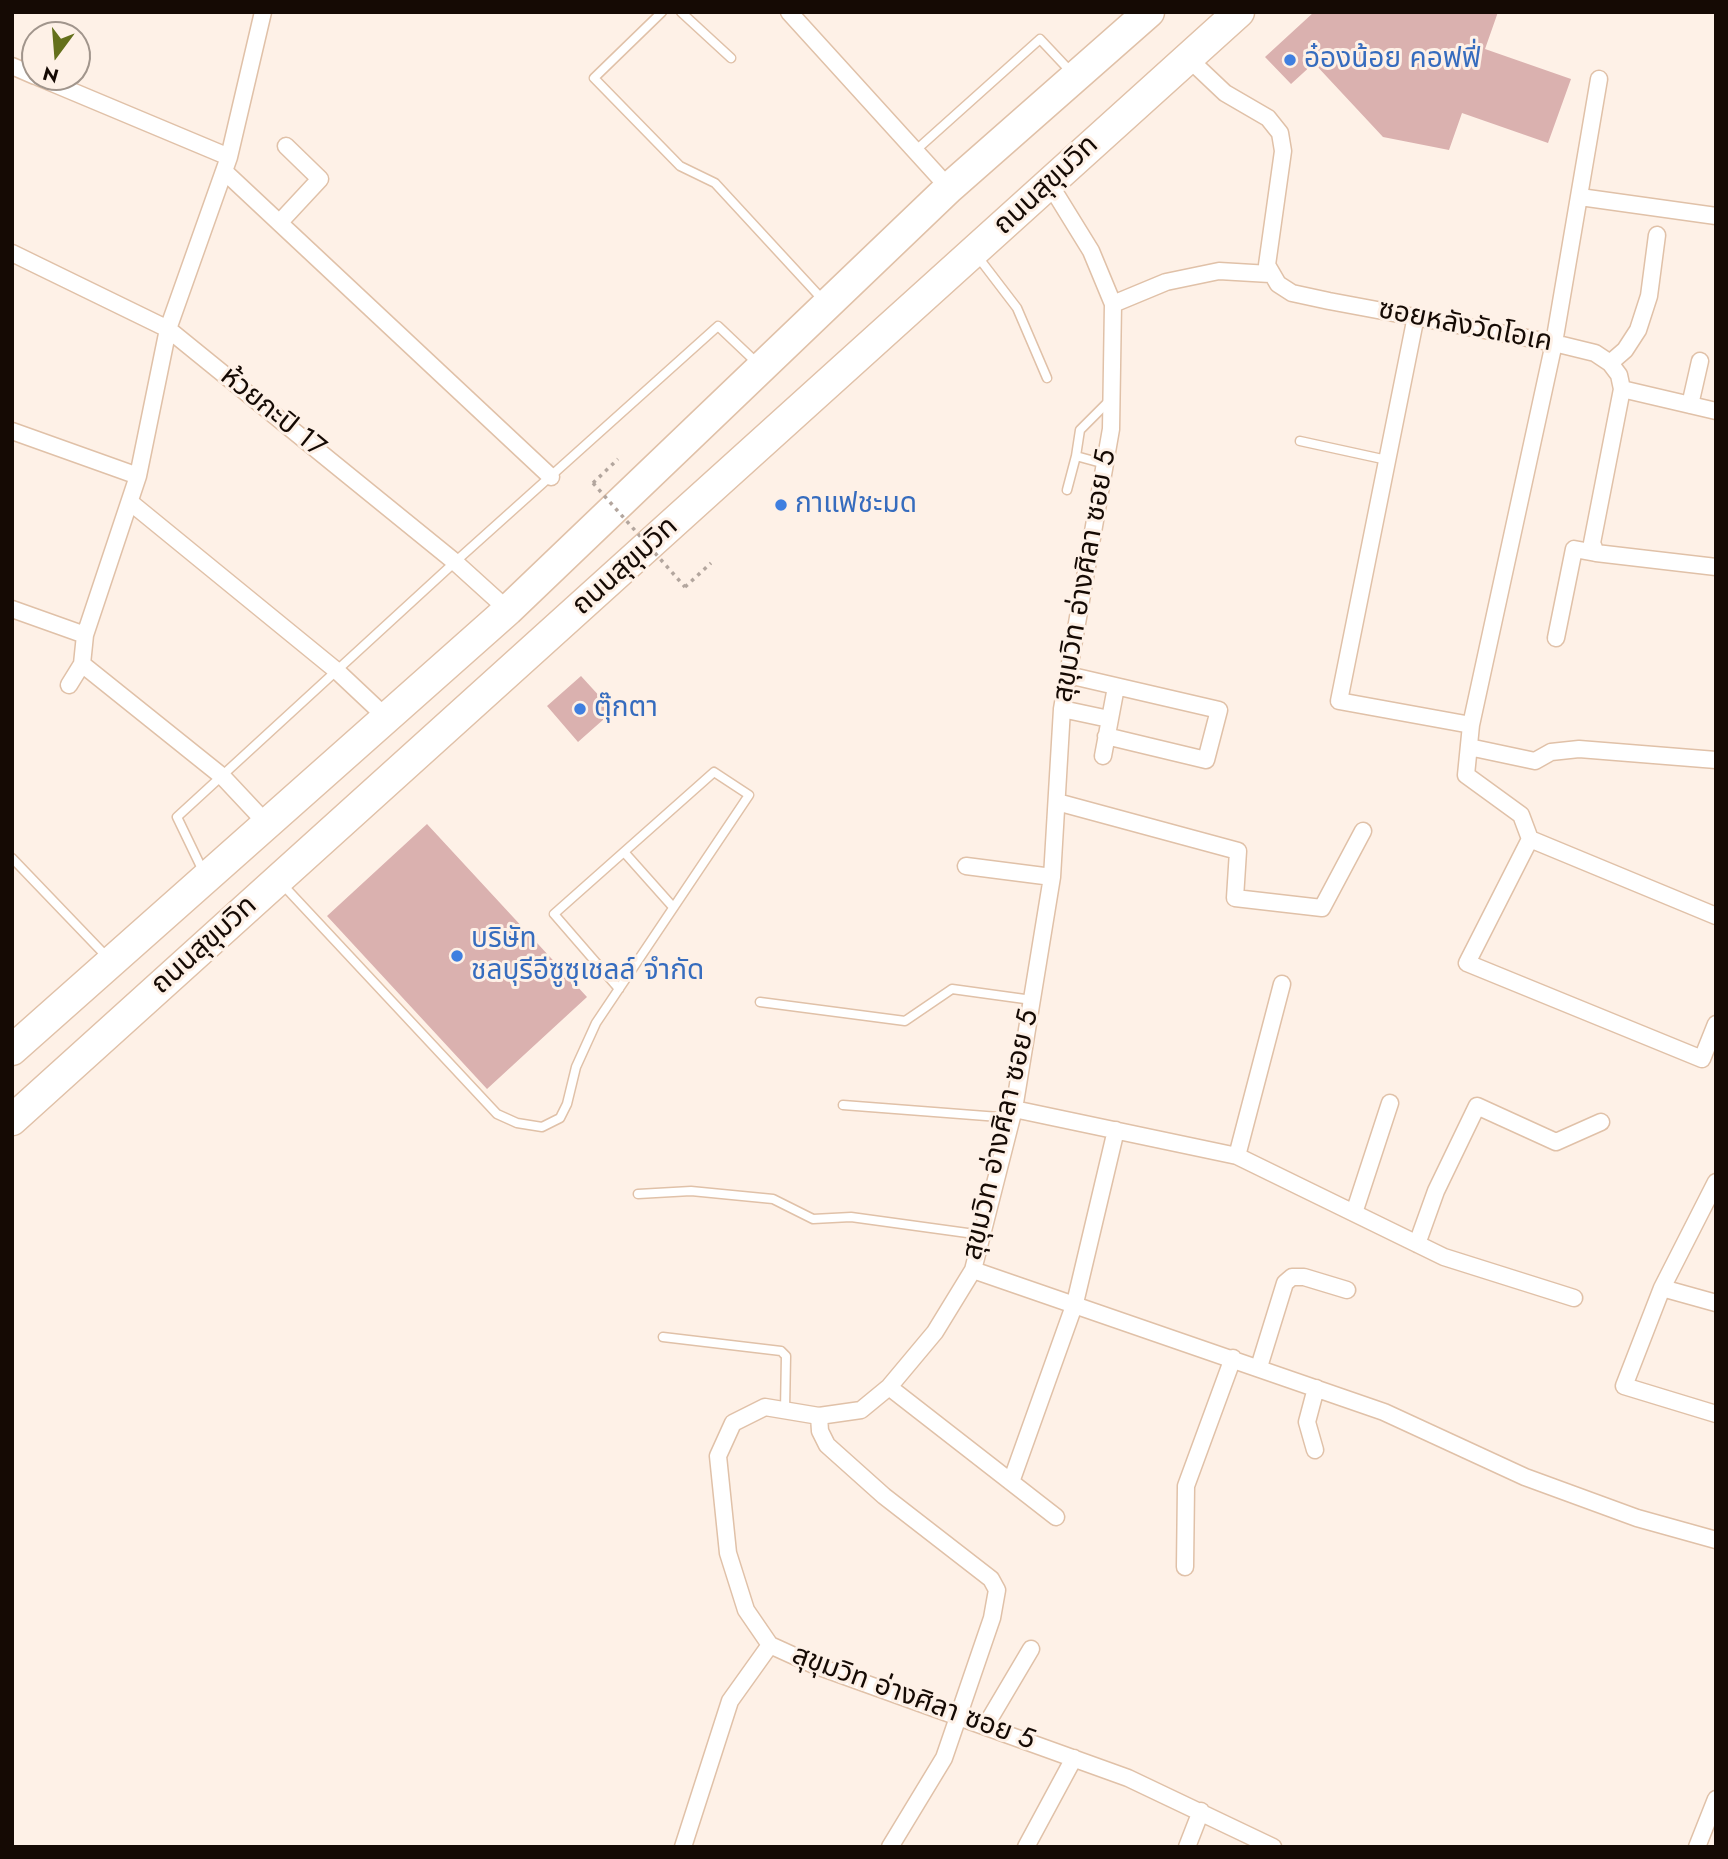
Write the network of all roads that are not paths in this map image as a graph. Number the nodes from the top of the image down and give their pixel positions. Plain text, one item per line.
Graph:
1 (263, 12) edge
2 (662, 12) edge
3 (681, 12) edge
4 (789, 12) edge
5 (1149, 12) edge
6 (1239, 12) edge
7 (731, 58) dead end
8 (1188, 58) junction
9 (1077, 78) junction
10 (1599, 79) dead end
11 (68, 91) edge
12 (286, 146) dead end
13 (914, 152) junction
14 (226, 164) junction
15 (1049, 183) junction
16 (949, 188) junction
17 (1580, 197) junction
18 (1716, 216) edge
19 (280, 222) junction
20 (1657, 235) dead end
21 (12, 253) edge
22 (974, 253) junction
23 (1270, 274) junction
24 (1113, 304) junction
25 (827, 305) junction
26 (1416, 316) junction
27 (168, 329) junction
28 (1554, 343) junction
29 (1700, 361) dead end
30 (1611, 363) junction
31 (762, 367) junction
32 (1047, 378) dead end
33 (1622, 389) junction
34 (1111, 399) junction
35 (1690, 405) junction
36 (1716, 411) edge
37 (12, 431) edge
38 (1300, 441) dead end
39 (1076, 456) junction
40 (1387, 460) junction
41 (1105, 464) junction
42 (138, 476) junction
43 (551, 478) junction
44 (1067, 490) dead end
45 (130, 502) junction
46 (1596, 553) junction
47 (455, 562) junction
48 (1716, 567) edge
49 (12, 608) edge
50 (508, 610) junction
51 (85, 635) junction
52 (1556, 638) dead end
53 (82, 664) junction
54 (337, 671) junction
55 (1068, 675) junction
56 (69, 685) dead end
57 (1116, 687) junction
58 (1062, 709) junction
59 (388, 719) junction
60 (1110, 719) junction
61 (1471, 725) junction
62 (1106, 736) junction
63 (1469, 747) junction
64 (1103, 756) dead end
65 (1716, 760) edge
66 (223, 777) junction
67 (1057, 802) junction
68 (268, 825) junction
69 (1363, 831) dead end
70 (1530, 839) junction
71 (624, 852) junction
72 (13, 862) edge
73 (966, 866) dead end
74 (1052, 877) junction
75 (207, 880) junction
76 (278, 880) junction
77 (673, 907) junction
78 (1716, 916) edge
79 (112, 962) junction
80 (1282, 984) dead end
81 (619, 989) junction
82 (1032, 1000) junction
83 (760, 1002) dead end
84 (1716, 1024) edge
85 (12, 1050) edge
86 (1390, 1103) dead end
87 (843, 1105) dead end
88 (1013, 1113) junction
89 (12, 1120) edge
90 (1601, 1122) dead end
91 (1116, 1130) junction
92 (1237, 1156) junction
93 (1715, 1183) edge
94 (638, 1194) dead end
95 (1354, 1213) junction
96 (982, 1234) junction
97 (1417, 1244) junction
98 (973, 1270) junction
99 (1662, 1288) junction
100 (1347, 1290) dead end
101 (1574, 1298) dead end
102 (1075, 1303) junction
103 (1716, 1303) edge
104 (663, 1337) dead end
105 (1233, 1358) junction
106 (1259, 1367) junction
107 (889, 1387) junction
108 (1316, 1388) junction
109 (785, 1410) junction
110 (1716, 1414) edge
111 (819, 1416) junction
112 (1315, 1450) dead end
113 (1011, 1482) junction
114 (1056, 1517) dead end
115 (1716, 1540) edge
116 (1185, 1567) dead end
117 (770, 1645) junction
118 (1031, 1648) dead end
119 (957, 1715) junction
120 (986, 1725) junction
121 (1074, 1758) junction
122 (1716, 1799) edge
123 (1201, 1811) junction
124 (683, 1847) edge
125 (890, 1847) edge
126 (1026, 1847) edge
127 (1187, 1847) edge
128 (1273, 1847) edge
129 (1697, 1847) edge

1 - 14 street
2 - 25 lane
3 - 7 lane
4 - 13 street
5 - 9 highway, ถนนสุขุมวิท
6 - 8 highway, ถนนสุขุมวิท
8 - 15 highway, ถนนสุขุมวิท
8 - 23 street
9 - 13 lane
9 - 16 highway, ถนนสุขุมวิท
10 - 17 street
11 - 14 street
12 - 19 street
13 - 16 street
14 - 19 street
14 - 27 street
15 - 22 highway, ถนนสุขุมวิท
15 - 24 street, สุขุมวิท อ่างศิลา ซอย 5
16 - 25 highway, ถนนสุขุมวิท
17 - 18 street
17 - 28 street
19 - 43 street
20 - 30 street
21 - 27 street, ห้วยกะปิ 17
22 - 32 lane
22 - 76 highway, ถนนสุขุมวิท
23 - 24 street
23 - 26 street, ซอยหลังวัดโอเค
24 - 34 street, สุขุมวิท อ่างศิลา ซอย 5
25 - 31 highway, ถนนสุขุมวิท
26 - 28 street, ซอยหลังวัดโอเค
26 - 40 street
27 - 42 street
27 - 47 street, ห้วยกะปิ 17
28 - 30 street, ซอยหลังวัดโอเค
28 - 61 street
29 - 35 street
30 - 33 street
31 - 43 lane
31 - 50 highway, ถนนสุขุมวิท
33 - 35 street
33 - 46 street
34 - 39 lane
34 - 41 street, สุขุมวิท อ่างศิลา ซอย 5
35 - 36 street
37 - 42 street
38 - 40 lane
39 - 41 lane
39 - 44 lane
40 - 61 street
41 - 55 street, สุขุมวิท อ่างศิลา ซอย 5
42 - 45 street
43 - 47 lane
45 - 51 street
45 - 54 street
46 - 48 street
46 - 52 street
47 - 50 street, ห้วยกะปิ 17
47 - 54 lane
49 - 51 street
50 - 59 highway, ถนนสุขุมวิท
51 - 53 street
53 - 56 street
53 - 66 street
54 - 59 street
54 - 66 lane
55 - 57 street
55 - 58 street, สุขุมวิท อ่างศิลา ซอย 5
57 - 60 street
57 - 62 street
58 - 60 street
58 - 67 street, สุขุมวิท อ่างศิลา ซอย 5
59 - 68 highway, ถนนสุขุมวิท
60 - 62 street
61 - 63 street
62 - 64 street
63 - 65 street
63 - 70 street
66 - 68 street
66 - 75 lane
67 - 69 street
67 - 74 street, สุขุมวิท อ่างศิลา ซอย 5
68 - 75 highway, ถนนสุขุมวิท
70 - 78 street
70 - 84 street
71 - 77 lane
71 - 77 lane
71 - 81 lane
72 - 79 lane
73 - 74 street
74 - 82 street, สุขุมวิท อ่างศิลา ซอย 5
75 - 79 highway, ถนนสุขุมวิท
76 - 81 lane
76 - 89 highway, ถนนสุขุมวิท
77 - 81 lane
79 - 85 highway, ถนนสุขุมวิท
80 - 92 street
82 - 83 lane
82 - 88 street, สุขุมวิท อ่างศิลา ซอย 5
86 - 95 street
87 - 88 lane
88 - 91 street
88 - 96 street, สุขุมวิท อ่างศิลา ซอย 5
90 - 97 street
91 - 92 street
91 - 102 street
92 - 95 street
93 - 99 street
94 - 96 lane
95 - 97 street
96 - 98 street, สุขุมวิท อ่างศิลา ซอย 5
97 - 101 street
98 - 102 street
98 - 107 street, สุขุมวิท อ่างศิลา ซอย 5
99 - 103 street
99 - 110 street
100 - 106 street
102 - 105 street
102 - 113 street
104 - 109 lane
105 - 106 street
105 - 116 street
106 - 108 street
107 - 111 street, สุขุมวิท อ่างศิลา ซอย 5
107 - 113 street
108 - 112 street
108 - 115 street
109 - 111 street, สุขุมวิท อ่างศิลา ซอย 5
109 - 117 street, สุขุมวิท อ่างศิลา ซอย 5
111 - 119 street
113 - 114 street
117 - 119 street, สุขุมวิท อ่างศิลา ซอย 5
117 - 124 street
118 - 120 street
119 - 120 street, สุขุมวิท อ่างศิลา ซอย 5
119 - 125 street
120 - 121 street, สุขุมวิท อ่างศิลา ซอย 5
121 - 123 street, สุขุมวิท อ่างศิลา ซอย 5
121 - 126 street
122 - 129 street
123 - 127 street
123 - 128 street, สุขุมวิท อ่างศิลา ซอย 5

